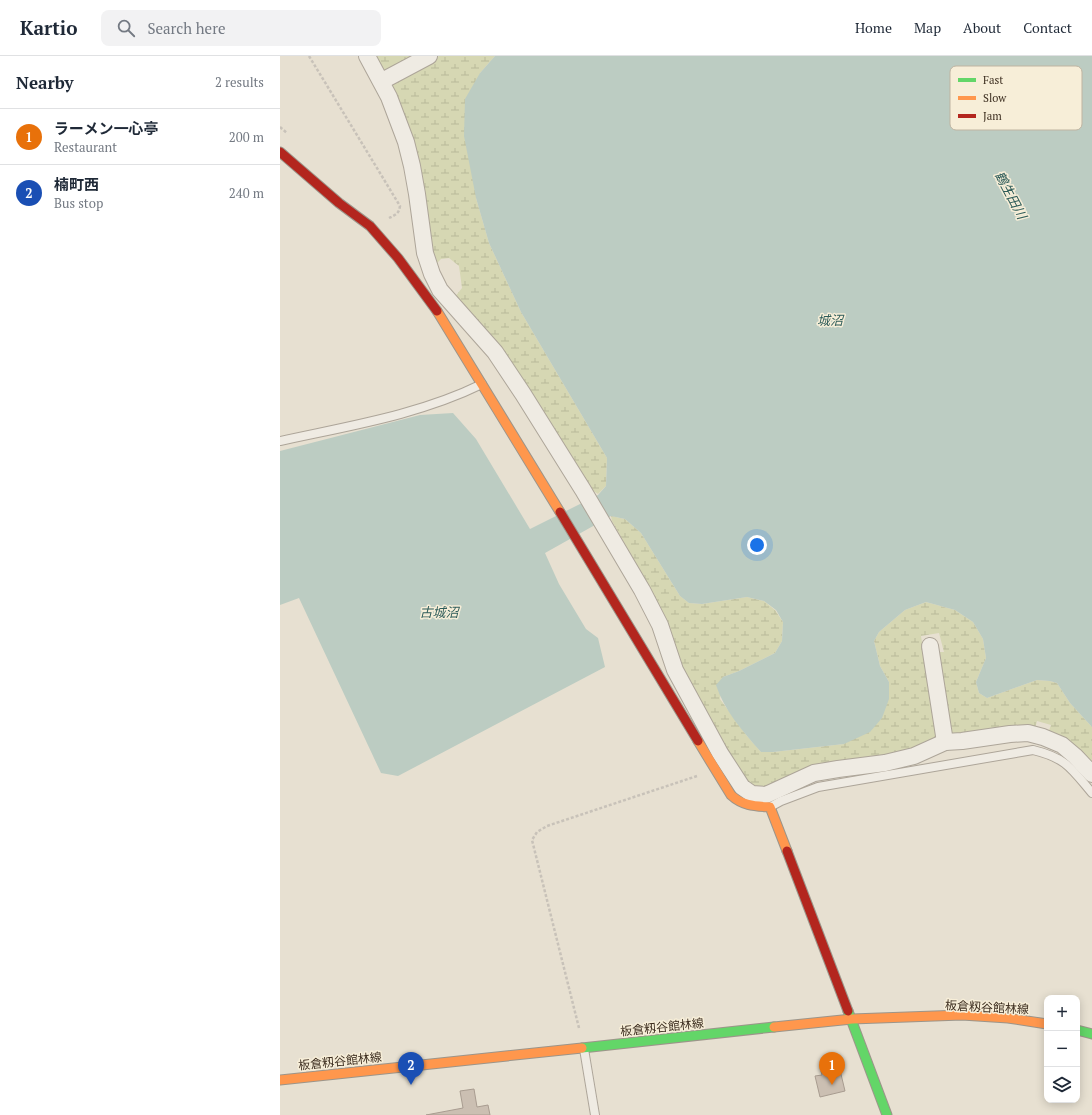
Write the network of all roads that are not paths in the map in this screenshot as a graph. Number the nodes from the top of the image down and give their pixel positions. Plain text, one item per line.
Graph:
1 (367, 56) edge
2 (429, 56) edge
3 (382, 81) junction
4 (280, 152) edge
5 (483, 384) junction
6 (280, 441) edge
7 (930, 646) dead end
8 (945, 742) junction
9 (1092, 774) edge
10 (1092, 793) edge
11 (770, 807) junction
12 (852, 1019) junction
13 (1044, 1024) edge
14 (1080, 1031) edge
15 (1092, 1034) edge
16 (583, 1048) junction
17 (280, 1080) edge
18 (595, 1115) edge
19 (887, 1115) edge

1 - 3 street
2 - 3 street
3 - 8 street
4 - 5 street
5 - 6 lane
5 - 11 street
7 - 8 street
8 - 9 street
10 - 11 lane
11 - 12 street
12 - 13 street, 板倉籾谷館林線
12 - 16 street, 板倉籾谷館林線
12 - 19 street
14 - 15 street
16 - 17 street, 板倉籾谷館林線
16 - 18 lane

